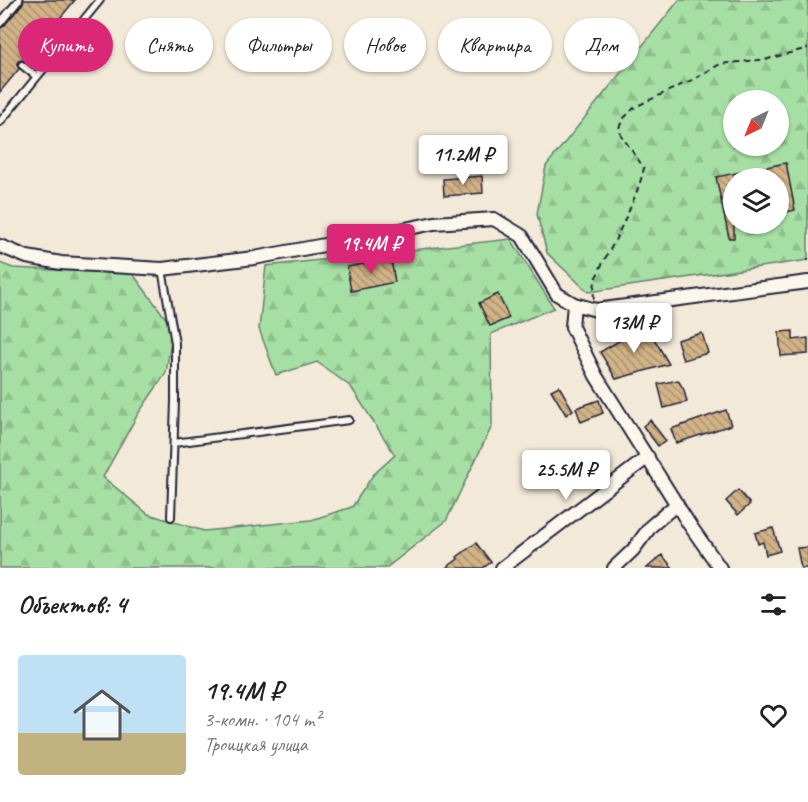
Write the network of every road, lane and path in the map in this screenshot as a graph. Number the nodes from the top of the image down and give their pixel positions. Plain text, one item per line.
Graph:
1 (19, 0) edge
2 (100, 0) edge
3 (0, 23) edge
4 (808, 48) edge
5 (31, 72) edge
6 (37, 77) junction
7 (0, 122) edge
8 (0, 246) edge
9 (162, 269) junction
10 (808, 282) edge
11 (574, 304) junction
12 (596, 310) junction
13 (349, 420) dead end
14 (174, 443) junction
15 (648, 457) junction
16 (677, 504) junction
17 (171, 517) dead end
18 (502, 568) edge
19 (614, 568) edge
20 (720, 568) edge

1 - 3 lane
2 - 6 lane
4 - 12 path
5 - 6 lane
6 - 7 lane
8 - 9 street
9 - 11 street
9 - 14 lane
10 - 12 street
11 - 12 street
11 - 15 street
13 - 14 lane
14 - 17 lane
15 - 16 street
15 - 18 street
16 - 19 street
16 - 20 street

